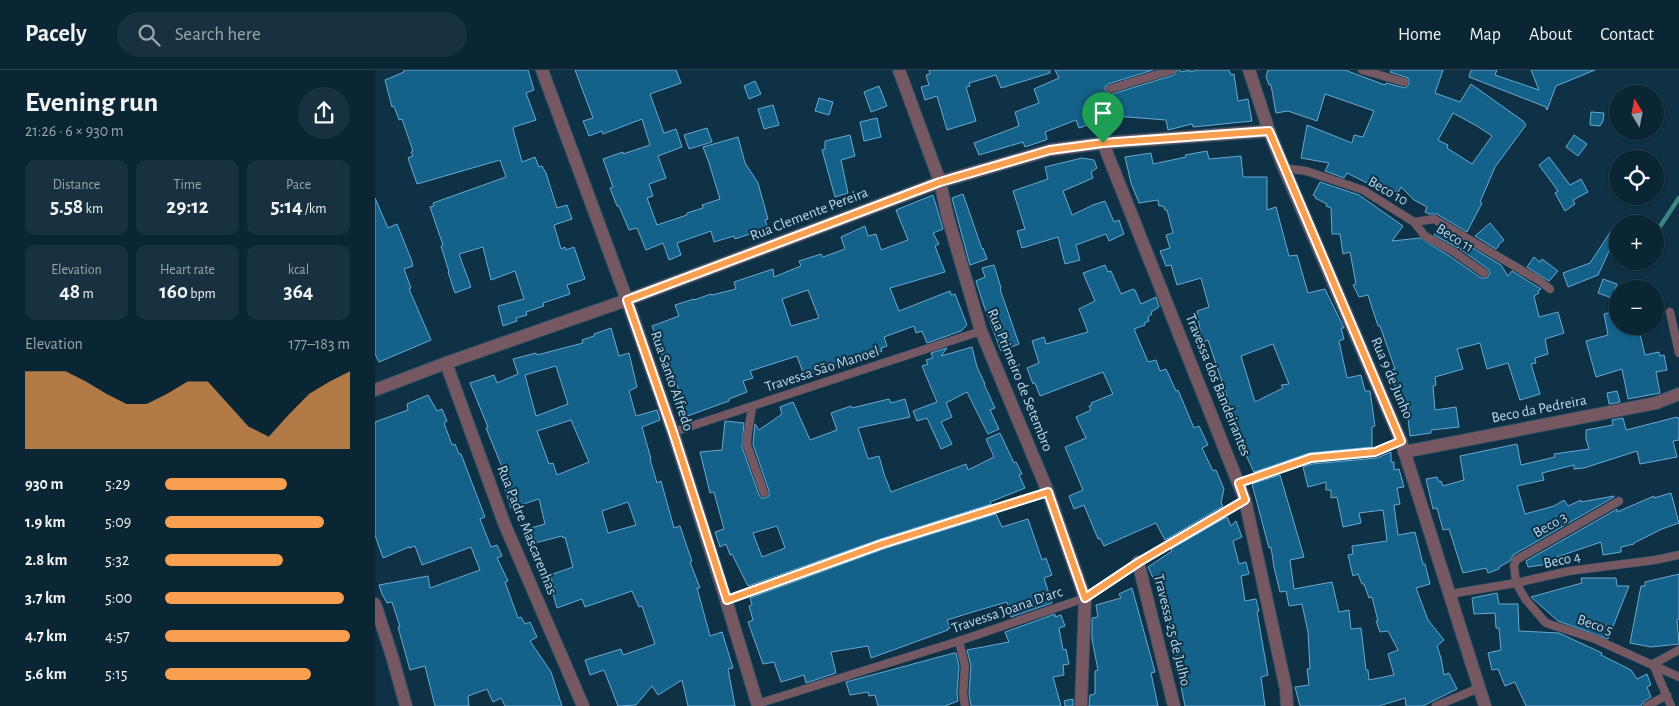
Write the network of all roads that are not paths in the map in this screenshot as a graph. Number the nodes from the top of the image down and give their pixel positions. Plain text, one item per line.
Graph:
1 (542, 70) edge
2 (899, 70) edge
3 (1172, 70) edge
4 (1249, 70) edge
5 (1362, 70) edge
6 (1404, 82) dead end
7 (1110, 89) dead end
8 (1269, 131) junction
9 (1103, 143) junction
10 (1285, 168) junction
11 (940, 182) junction
12 (1414, 222) junction
13 (1484, 273) dead end
14 (1550, 290) dead end
15 (627, 300) junction
16 (1670, 312) dead end
17 (981, 331) junction
18 (1679, 352) edge
19 (447, 363) junction
20 (375, 390) edge
21 (1679, 394) edge
22 (752, 406) junction
23 (673, 432) junction
24 (1403, 446) junction
25 (1239, 483) junction
26 (1048, 492) junction
27 (764, 494) dead end
28 (1245, 500) junction
29 (1619, 502) dead end
30 (1679, 555) edge
31 (1139, 562) junction
32 (1516, 583) junction
33 (1449, 594) junction
34 (1085, 598) junction
35 (727, 600) junction
36 (375, 604) edge
37 (959, 641) junction
38 (1679, 650) edge
39 (1653, 664) junction
40 (1679, 677) edge
41 (1479, 688) junction
42 (1667, 696) junction
43 (758, 705) edge
44 (406, 706) edge
45 (583, 706) edge
46 (965, 706) edge
47 (1081, 706) edge
48 (1174, 706) edge
49 (1287, 706) edge
50 (1436, 706) edge
51 (1485, 706) edge
52 (1647, 706) edge
53 (1671, 706) edge

1 - 15 street, Rua Santo Alfredo
2 - 11 street, Rua Primeiro de Setembro
3 - 7 lane
4 - 8 street, Rua 9 de Junho
5 - 6 lane
8 - 9 street, Rua Clemente Pereira
8 - 10 street, Rua 9 de Junho
9 - 11 street, Rua Clemente Pereira
9 - 25 street, Travessa dos Bandeirantes
10 - 12 lane, Beco 10
10 - 24 street, Rua 9 de Junho
11 - 15 street, Rua Clemente Pereira
11 - 17 street, Rua Primeiro de Setembro
12 - 13 lane, Beco 11
12 - 14 lane, Beco 10
15 - 19 street, Rua Clemente Pereira
15 - 23 street, Rua Santo Alfredo
16 - 18 lane
17 - 22 lane, Travessa São Manoel
17 - 26 street, Rua Primeiro de Setembro
19 - 20 street, Rua Clemente Pereira
19 - 45 street, Rua Padre Mascarenhas
21 - 24 street, Beco da Pedreira
22 - 23 lane, Travessa São Manoel
22 - 27 lane
23 - 35 street, Rua Santo Alfredo
24 - 25 lane
24 - 33 street, Rua 9 de Junho
25 - 28 street, Travessa dos Bandeirantes
26 - 34 street, Rua Primeiro de Setembro
26 - 35 lane
28 - 31 lane, Travessa Joana D'arc
28 - 49 street, Travessa dos Bandeirantes
29 - 32 lane, Beco 3
30 - 32 lane, Beco 4
31 - 34 lane, Travessa Joana D'arc
31 - 48 street, Travessa 25 de Julho
32 - 33 lane, Beco 4
32 - 39 lane, Beco 5
33 - 41 street, Rua 9 de Junho
34 - 37 lane, Travessa Joana D'arc
34 - 47 street, Rua Primeiro de Setembro
35 - 43 street, Rua Santo Alfredo
36 - 44 street
37 - 43 lane, Travessa Joana D'arc
37 - 46 lane
38 - 39 lane
39 - 40 lane, Beco 5
39 - 42 lane
41 - 50 lane
41 - 51 street, Rua 9 de Junho
42 - 52 lane
42 - 53 lane

